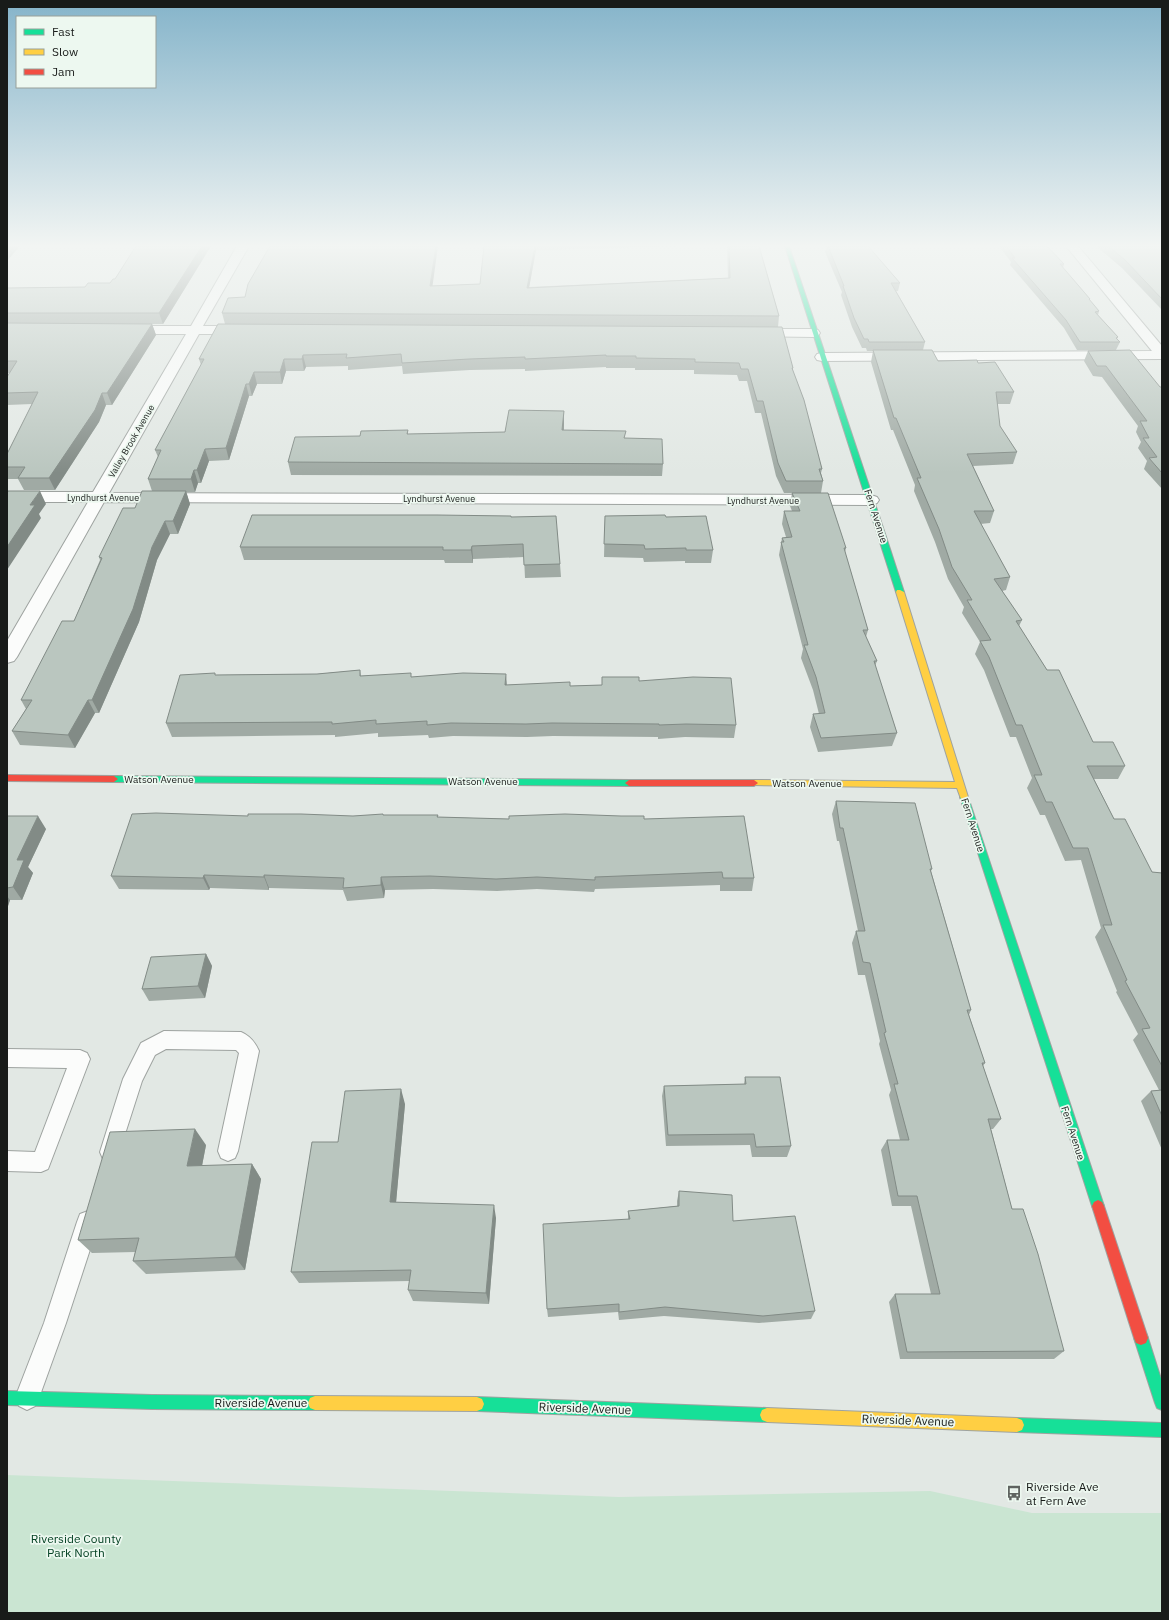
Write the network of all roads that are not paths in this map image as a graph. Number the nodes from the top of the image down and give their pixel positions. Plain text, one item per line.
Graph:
1 (200, 322) edge
2 (809, 322) edge
3 (1134, 322) edge
4 (109, 330) edge
5 (195, 330) junction
6 (258, 330) edge
7 (740, 333) edge
8 (813, 333) junction
9 (1162, 355) edge
10 (822, 357) junction
11 (7, 497) edge
12 (98, 497) junction
13 (871, 500) junction
14 (7, 656) edge
15 (7, 778) edge
16 (960, 785) junction
17 (7, 1058) edge
18 (228, 1151) dead end
19 (7, 1161) edge
20 (105, 1167) edge
21 (93, 1204) edge
22 (17, 1398) edge
23 (1162, 1403) edge
24 (1162, 1430) edge

1 - 5 street, Valley Brook Avenue
2 - 8 street, Fern Avenue
3 - 9 street
4 - 5 street
5 - 6 street
5 - 12 street, Valley Brook Avenue
7 - 8 street
8 - 10 street, Fern Avenue
9 - 10 street
10 - 13 street, Fern Avenue
11 - 12 street, Lyndhurst Avenue
12 - 13 street, Lyndhurst Avenue
12 - 14 street, Valley Brook Avenue
13 - 16 street, Fern Avenue
15 - 16 street, Watson Avenue
16 - 23 street, Fern Avenue
17 - 19 lane
18 - 20 lane
21 - 22 lane
22 - 24 street, Riverside Avenue

